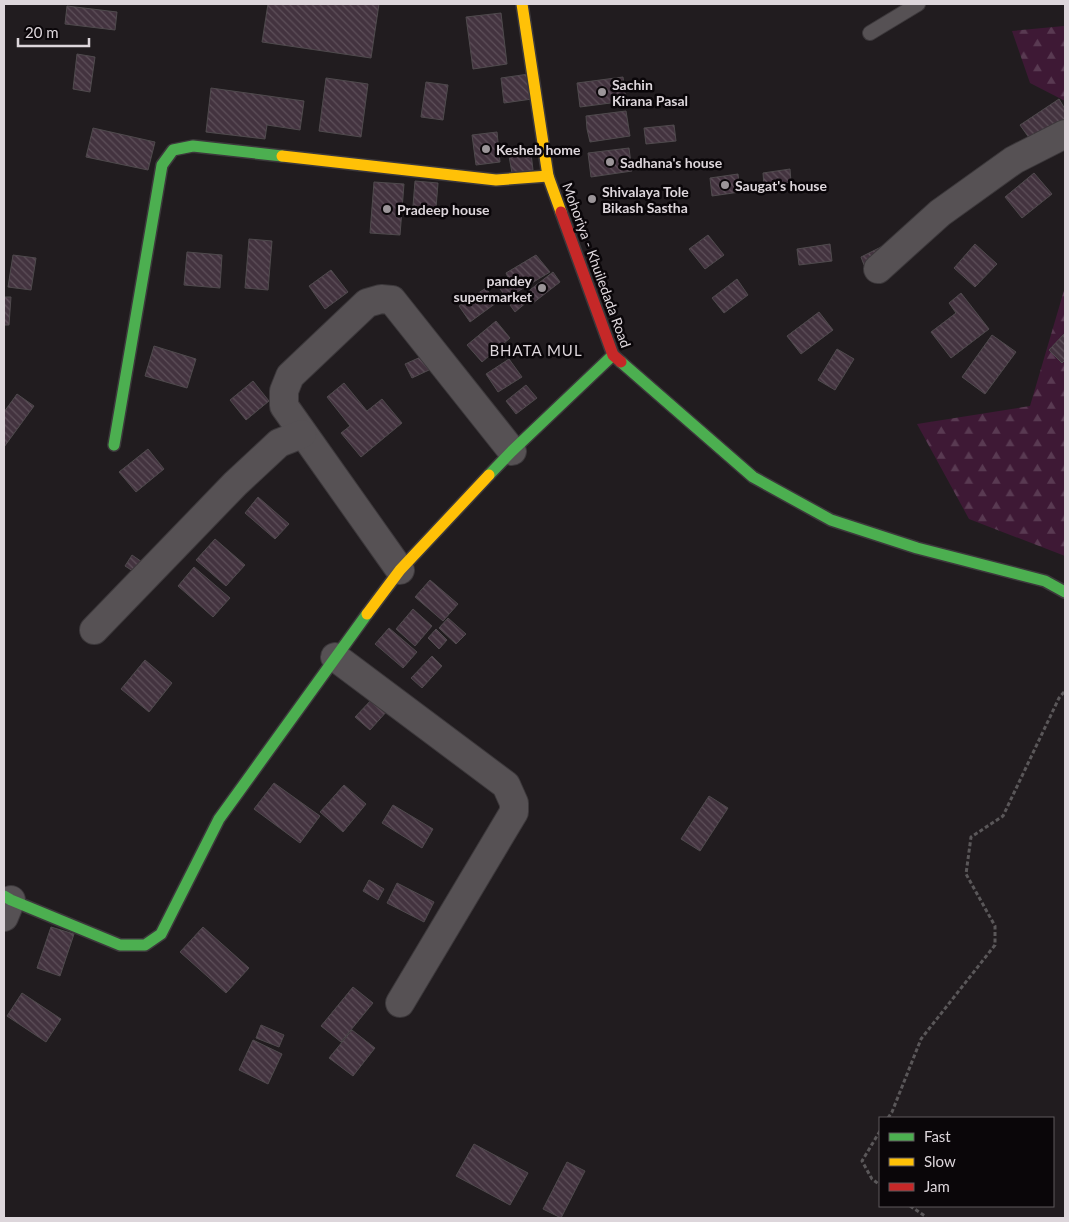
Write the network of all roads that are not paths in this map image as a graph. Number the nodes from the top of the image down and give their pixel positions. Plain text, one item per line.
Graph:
1 (522, 4) edge
2 (918, 4) edge
3 (870, 33) dead end
4 (1065, 134) edge
5 (548, 176) junction
6 (878, 269) dead end
7 (613, 355) junction
8 (302, 434) junction
9 (114, 445) dead end
10 (512, 451) junction
11 (400, 570) junction
12 (1065, 592) edge
13 (94, 630) dead end
14 (335, 657) junction
15 (6, 904) edge
16 (400, 1003) dead end

1 - 5 street, Mohoriya - Khuiledada Road
2 - 3 lane
4 - 6 street
5 - 7 street, Mohoriya - Khuiledada Road
5 - 9 street
7 - 10 street
7 - 12 street, Mohoriya - Khuiledada Road
8 - 10 street
8 - 11 street
8 - 13 street
10 - 11 street
11 - 14 street
14 - 15 street
14 - 16 street

